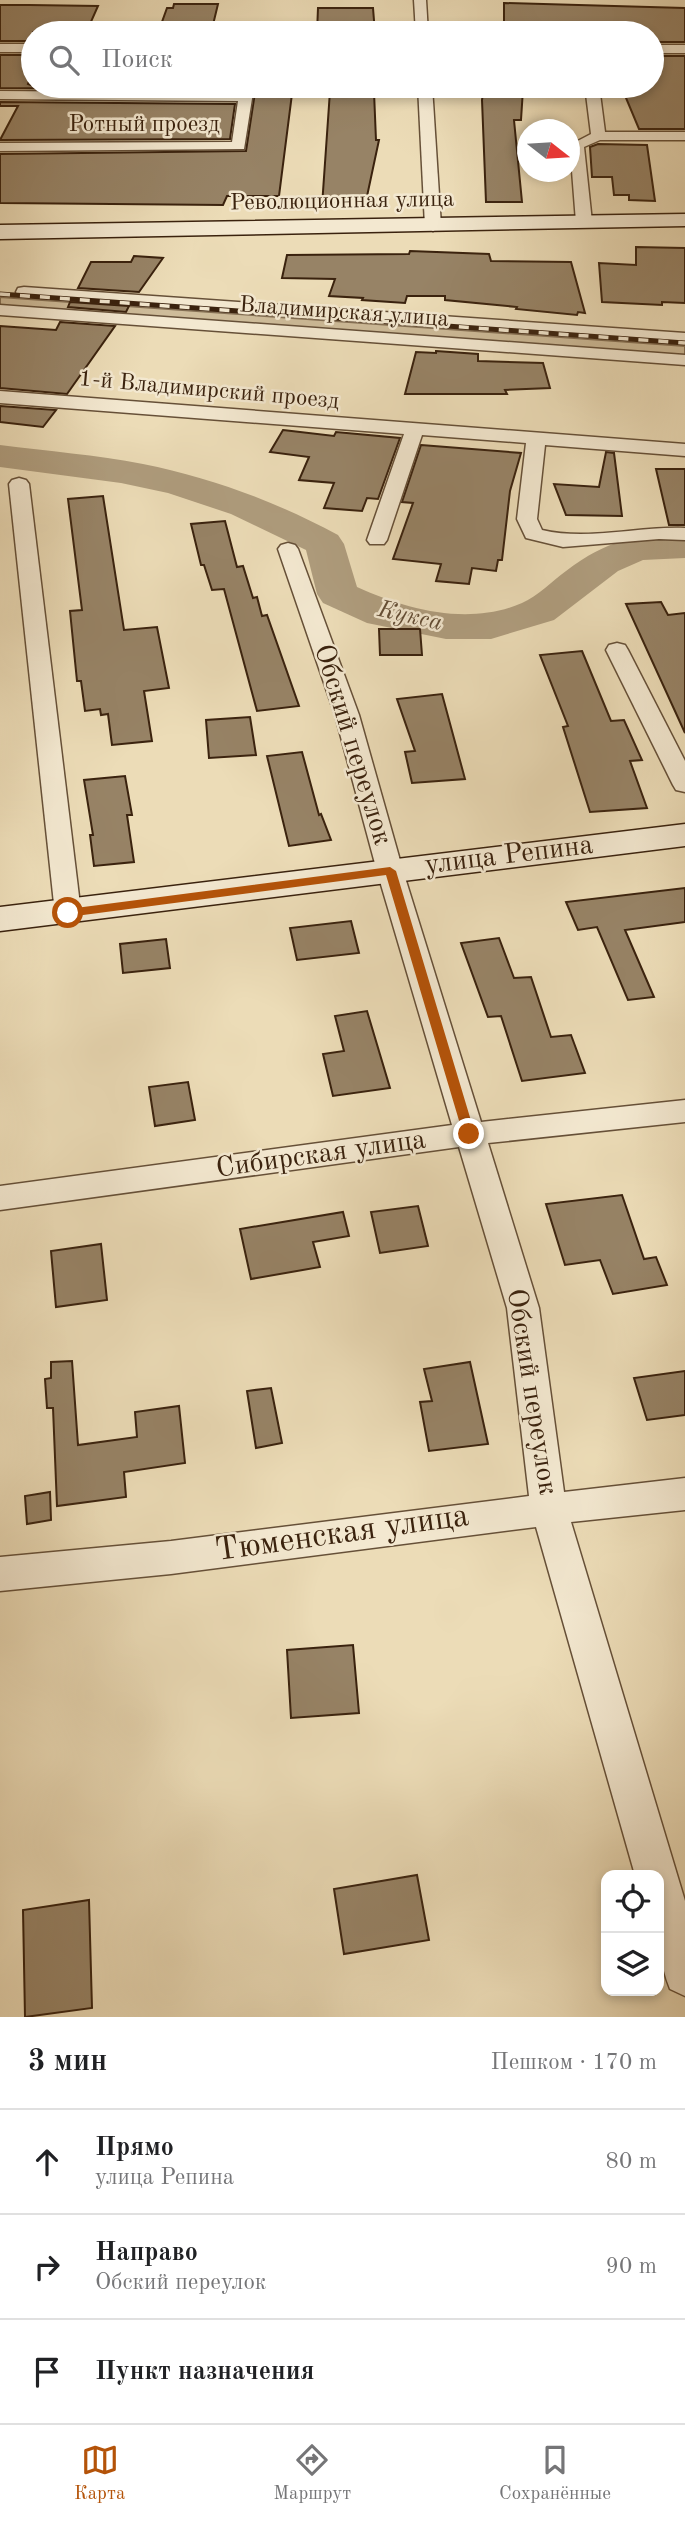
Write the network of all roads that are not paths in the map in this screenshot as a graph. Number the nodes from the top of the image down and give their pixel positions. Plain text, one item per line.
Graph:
1 (420, 0) edge
2 (421, 21) edge
3 (0, 48) edge
4 (21, 48) edge
5 (664, 49) edge
6 (685, 49) edge
7 (0, 95) edge
8 (21, 95) edge
9 (245, 98) edge
10 (426, 98) edge
11 (593, 98) edge
12 (598, 136) junction
13 (685, 136) edge
14 (0, 147) edge
15 (685, 220) edge
16 (584, 222) junction
17 (433, 226) junction
18 (0, 232) edge
19 (0, 290) edge
20 (0, 310) edge
21 (685, 338) edge
22 (685, 360) edge
23 (0, 397) edge
24 (414, 431) junction
25 (536, 438) junction
26 (685, 450) edge
27 (19, 484) dead end
28 (685, 534) edge
29 (377, 540) dead end
30 (288, 549) dead end
31 (617, 650) dead end
32 (685, 785) edge
33 (685, 835) edge
34 (390, 871) junction
35 (68, 913) junction
36 (0, 919) edge
37 (685, 1111) edge
38 (469, 1134) junction
39 (0, 1198) edge
40 (685, 1494) edge
41 (548, 1507) junction
42 (0, 1574) edge
43 (655, 1870) edge
44 (664, 1901) edge
45 (685, 1974) edge

1 - 2 street
3 - 4 street
5 - 6 street
7 - 8 street, Ротный проезд
9 - 14 street, Ротный проезд
10 - 17 street
11 - 12 street
12 - 13 street
12 - 16 street
15 - 16 street, Революционная улица
16 - 17 street, Революционная улица
17 - 18 street, Революционная улица
19 - 21 street, Владимирская улица
20 - 22 street, Владимирская улица
23 - 24 street, 1-й Владимирский проезд
24 - 25 street, 1-й Владимирский проезд
24 - 29 street
25 - 26 street, 1-й Владимирский проезд
25 - 28 street
27 - 35 street
30 - 34 street, Обский переулок
31 - 32 street
33 - 34 street, улица Репина
34 - 35 street, улица Репина
34 - 38 street, Обский переулок
35 - 36 street, улица Репина
37 - 38 street, Сибирская улица
38 - 39 street, Сибирская улица
38 - 41 street, Обский переулок
40 - 41 street, Тюменская улица
41 - 42 street, Тюменская улица
41 - 43 street, Обский переулок
44 - 45 street

